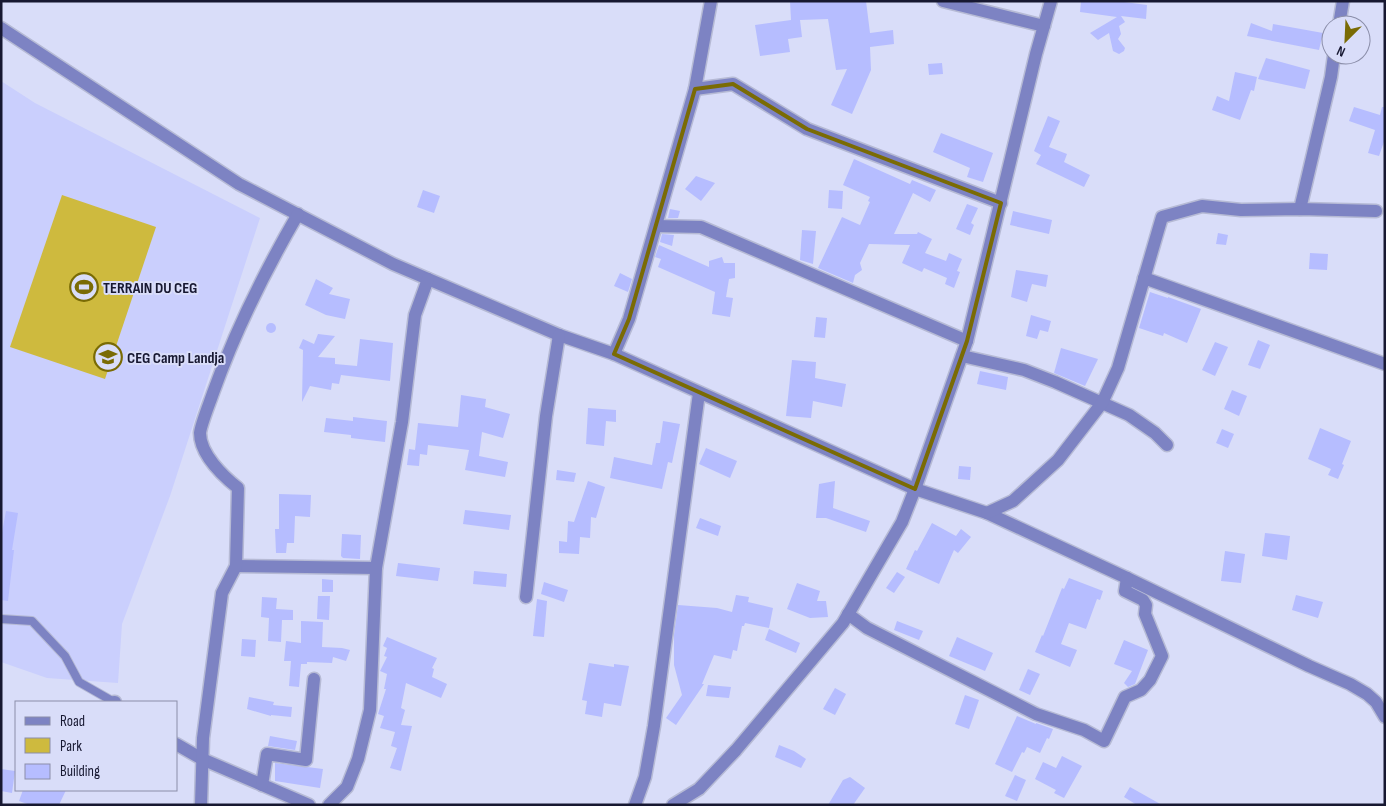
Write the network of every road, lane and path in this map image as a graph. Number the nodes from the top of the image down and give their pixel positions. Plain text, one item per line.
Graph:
1 (711, 1) edge
2 (943, 1) edge
3 (1051, 1) edge
4 (1343, 1) edge
5 (1341, 15) edge
6 (1044, 26) junction
7 (1, 28) edge
8 (1333, 65) edge
9 (695, 89) junction
10 (1001, 203) junction
11 (1300, 209) junction
12 (1376, 211) dead end
13 (298, 214) junction
14 (656, 226) junction
15 (1144, 278) junction
16 (428, 279) junction
17 (559, 335) junction
18 (967, 341) junction
19 (614, 354) junction
20 (962, 356) junction
21 (1385, 364) edge
22 (699, 393) junction
23 (1102, 403) junction
24 (1167, 445) dead end
25 (915, 489) junction
26 (987, 514) junction
27 (236, 566) junction
28 (376, 568) junction
29 (1127, 578) junction
30 (526, 597) dead end
31 (848, 614) junction
32 (1, 618) edge
33 (314, 679) dead end
34 (112, 701) edge
35 (1385, 717) edge
36 (178, 745) edge
37 (202, 759) junction
38 (262, 785) junction
39 (201, 805) edge
40 (308, 805) edge
41 (329, 805) edge
42 (635, 805) edge
43 (673, 805) edge

1 - 9 street
2 - 6 street
3 - 6 street
4 - 5 street
6 - 10 street
7 - 13 street
8 - 11 street
9 - 10 street
9 - 14 street
10 - 18 street
11 - 12 street
11 - 15 street
13 - 16 street
13 - 27 street
14 - 18 street
14 - 19 street
15 - 21 street
15 - 23 street
16 - 17 street
16 - 28 street
17 - 19 street
17 - 30 street
18 - 20 street
19 - 22 street
20 - 23 street
20 - 25 street
22 - 25 street
22 - 42 street
23 - 24 street
23 - 26 street
25 - 26 street
25 - 31 street
26 - 29 street
27 - 28 street
27 - 37 street
28 - 41 street
29 - 31 street
29 - 35 street
31 - 43 street
32 - 34 lane
33 - 38 street
36 - 37 street
37 - 38 street
37 - 39 street
38 - 40 street

